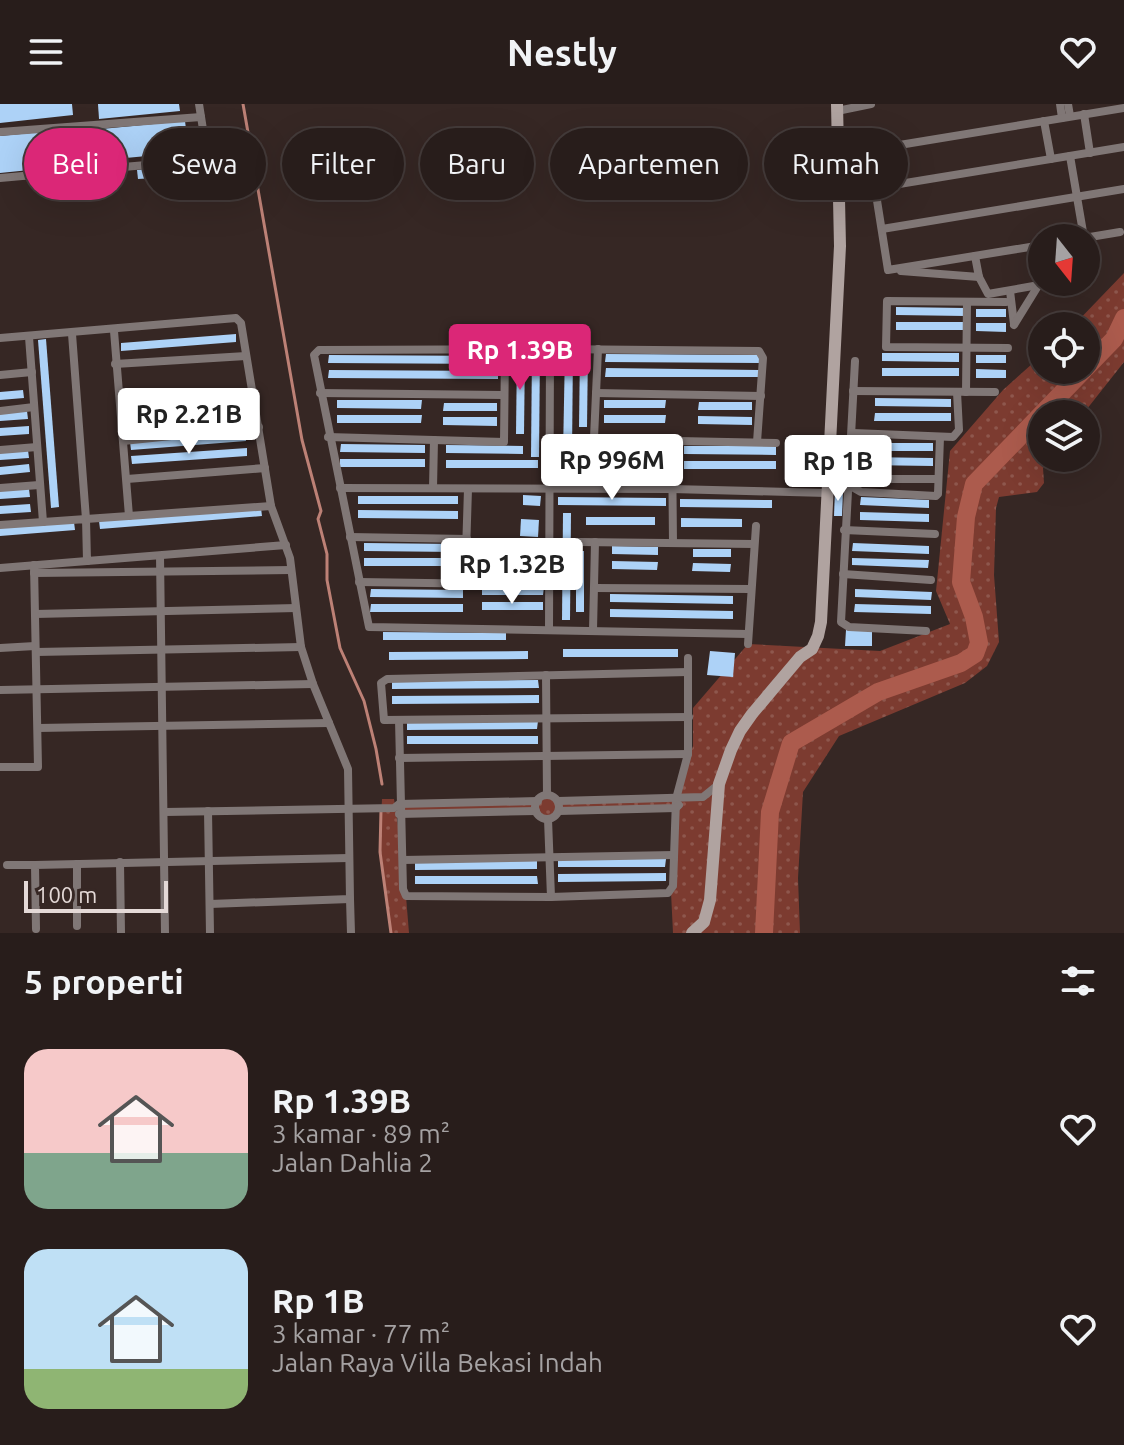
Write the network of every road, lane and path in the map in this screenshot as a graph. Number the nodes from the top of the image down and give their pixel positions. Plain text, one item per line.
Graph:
1 (199, 104) edge
2 (870, 104) edge
3 (1060, 104) edge
4 (1068, 104) edge
5 (837, 108) edge
6 (1124, 108) edge
7 (1084, 114) junction
8 (201, 117) junction
9 (1066, 117) junction
10 (1044, 121) junction
11 (88, 126) joint
12 (0, 132) edge
13 (908, 144) edge
14 (1124, 147) edge
15 (1090, 153) junction
16 (1070, 156) junction
17 (1051, 159) junction
18 (127, 166) edge
19 (24, 175) edge
20 (0, 178) edge
21 (908, 183) edge
22 (1124, 189) edge
23 (1077, 197) junction
24 (877, 200) edge
25 (1082, 224) edge
26 (882, 229) junction
27 (1120, 232) dead end
28 (1100, 235) edge
29 (1028, 247) edge
30 (975, 256) junction
31 (888, 270) junction
32 (979, 277) junction
33 (1028, 288) edge
34 (1010, 291) junction
35 (1032, 296) edge
36 (967, 302) junction
37 (1006, 302) dead end
38 (114, 331) junction
39 (72, 334) junction
40 (29, 337) junction
41 (0, 338) edge
42 (967, 348) junction
43 (1008, 348) dead end
44 (550, 349) junction
45 (598, 349) junction
46 (505, 350) junction
47 (246, 356) junction
48 (855, 361) dead end
49 (115, 364) junction
50 (32, 372) junction
51 (0, 375) edge
52 (853, 391) junction
53 (254, 392) junction
54 (962, 392) junction
55 (995, 392) dead end
56 (320, 393) junction
57 (596, 393) junction
58 (503, 395) junction
59 (761, 396) junction
60 (120, 402) junction
61 (34, 407) junction
62 (0, 411) edge
63 (259, 427) junction
64 (853, 433) junction
65 (328, 437) junction
66 (940, 437) junction
67 (594, 438) junction
68 (580, 439) dead end
69 (434, 440) junction
70 (123, 441) junction
71 (672, 441) junction
72 (757, 442) junction
73 (776, 443) dead end
74 (37, 447) junction
75 (0, 450) edge
76 (265, 468) junction
77 (127, 479) junction
78 (938, 479) junction
79 (847, 484) junction
80 (39, 485) junction
81 (828, 487) junction
82 (0, 488) edge
83 (340, 488) junction
84 (433, 488) junction
85 (468, 489) junction
86 (550, 489) junction
87 (672, 489) junction
88 (271, 506) junction
89 (129, 516) junction
90 (86, 519) junction
91 (43, 522) junction
92 (0, 525) edge
93 (756, 526) dead end
94 (844, 530) junction
95 (935, 534) dead end
96 (350, 537) junction
97 (467, 539) junction
98 (579, 542) dead end
99 (595, 542) junction
100 (673, 543) junction
101 (754, 544) junction
102 (286, 545) junction
103 (160, 556) junction
104 (87, 561) junction
105 (0, 568) edge
106 (34, 569) junction
107 (291, 570) junction
108 (160, 572) junction
109 (843, 574) junction
110 (931, 580) dead end
111 (359, 582) junction
112 (465, 584) junction
113 (550, 585) junction
114 (595, 588) junction
115 (751, 589) junction
116 (296, 608) junction
117 (161, 611) junction
118 (35, 614) junction
119 (549, 630) junction
120 (593, 630) junction
121 (926, 631) dead end
122 (748, 634) junction
123 (748, 644) dead end
124 (301, 647) junction
125 (0, 648) edge
126 (36, 649) junction
127 (162, 650) junction
128 (688, 658) dead end
129 (688, 672) junction
130 (546, 675) junction
131 (313, 684) junction
132 (162, 688) junction
133 (36, 689) junction
134 (0, 690) edge
135 (689, 717) junction
136 (547, 719) junction
137 (399, 720) junction
138 (329, 723) junction
139 (163, 726) junction
140 (38, 728) junction
141 (688, 754) junction
142 (547, 757) junction
143 (399, 758) junction
144 (0, 767) edge
145 (719, 784) junction
146 (547, 795) junction
147 (538, 801) junction
148 (558, 801) junction
149 (679, 802) junction
150 (350, 809) junction
151 (398, 809) junction
152 (208, 811) junction
153 (536, 811) junction
154 (559, 811) junction
155 (165, 812) junction
156 (548, 819) junction
157 (674, 855) junction
158 (550, 857) junction
159 (349, 858) junction
160 (403, 860) junction
161 (120, 862) junction
162 (164, 862) junction
163 (209, 862) junction
164 (77, 864) junction
165 (7, 865) dead end
166 (35, 865) junction
167 (551, 897) junction
168 (350, 899) junction
169 (210, 904) junction
170 (77, 926) dead end
171 (36, 929) dead end
172 (121, 933) edge
173 (165, 933) edge
174 (210, 933) edge
175 (351, 933) edge
176 (692, 933) edge

1 - 8 street
2 - 5 street
3 - 9 street
4 - 9 street
5 - 81 main road
6 - 7 street
7 - 9 street
7 - 15 street
8 - 11 street
8 - 18 street
9 - 10 street
10 - 13 street
10 - 17 street
11 - 12 street
14 - 15 street
15 - 16 street
16 - 17 street
16 - 23 street
17 - 21 street
19 - 20 street
22 - 23 street
23 - 25 street
23 - 26 street
24 - 26 street
26 - 31 street
27 - 28 street
29 - 30 street
30 - 31 street
30 - 32 street
31 - 32 street
32 - 34 street
33 - 34 street
34 - 35 street
36 - 37 street
36 - 42 street
36 - 42 street
38 - 39 street
38 - 47 street
38 - 49 street
39 - 40 street
39 - 90 street
40 - 41 street
40 - 50 street
42 - 43 street
42 - 54 street
44 - 45 street
44 - 46 street
44 - 86 street
45 - 57 street
45 - 59 street
46 - 56 street
46 - 58 street
47 - 49 street
47 - 53 street
48 - 52 street
49 - 60 street
50 - 51 street
50 - 61 street
52 - 54 street
52 - 64 street
53 - 60 street
53 - 63 street
54 - 55 street
54 - 66 street
56 - 58 street
56 - 65 street
57 - 59 street
57 - 67 street
58 - 69 street
59 - 72 street
60 - 70 street
61 - 62 street
61 - 74 street
63 - 70 street
63 - 76 street
64 - 66 street
64 - 79 street
65 - 69 street
65 - 83 street
66 - 78 street
67 - 68 street
67 - 71 street
69 - 84 street
70 - 77 street
71 - 72 street
71 - 87 street
72 - 73 street
74 - 75 street
74 - 80 street
76 - 77 street
76 - 88 street
77 - 89 street
78 - 79 street
78 - 79 street
79 - 81 street
79 - 94 street
80 - 82 street
80 - 91 street
81 - 87 street
81 - 145 main road
83 - 84 street
83 - 96 street
84 - 85 street
85 - 86 street
85 - 97 street
86 - 87 street
86 - 113 street
87 - 100 street
88 - 89 street
88 - 102 street
89 - 90 street
90 - 91 street
90 - 104 street
91 - 92 street
93 - 101 street
94 - 95 street
94 - 109 street
96 - 97 street
96 - 111 street
97 - 112 street
98 - 99 street
99 - 100 street
99 - 114 street
100 - 101 street
101 - 115 street
102 - 103 street
102 - 107 street
103 - 104 street
103 - 108 street
104 - 106 street
105 - 106 street
106 - 108 street
106 - 118 street
107 - 108 street
107 - 116 street
108 - 117 street
109 - 110 street
109 - 121 street
111 - 112 street
111 - 119 street
112 - 113 street
113 - 119 street
114 - 115 street
114 - 120 street
115 - 122 street
116 - 117 street
116 - 124 street
117 - 118 street
117 - 127 street
118 - 126 street
119 - 120 street
120 - 122 street
122 - 123 street
124 - 127 street
124 - 131 street
125 - 126 street
126 - 127 street
126 - 133 street
127 - 132 street
128 - 129 street
129 - 130 street
129 - 135 street
130 - 136 street
130 - 137 street
131 - 132 street
131 - 138 street
132 - 133 street
132 - 139 street
133 - 134 street
133 - 140 street
135 - 136 street
135 - 141 street
136 - 137 street
136 - 142 street
137 - 143 street
138 - 139 street
138 - 150 street
139 - 140 street
139 - 155 street
140 - 144 street
141 - 142 street
141 - 149 street
142 - 143 street
142 - 146 street
143 - 151 street
145 - 149 street
145 - 176 main road
146 - 147 street
146 - 148 street
147 - 151 street
147 - 153 street
148 - 149 street
148 - 154 street
149 - 154 street
149 - 157 street
150 - 151 street
150 - 152 street
150 - 159 street
151 - 153 street
151 - 160 street
152 - 155 street
152 - 163 street
153 - 156 street
154 - 156 street
155 - 162 street
156 - 158 street
157 - 158 street
157 - 167 street
158 - 160 street
158 - 167 street
159 - 163 street
159 - 168 street
160 - 167 street
161 - 162 street
161 - 164 street
161 - 172 street
162 - 163 street
162 - 173 street
163 - 169 street
164 - 166 street
164 - 170 street
165 - 166 street
166 - 171 street
168 - 169 street
168 - 175 street
169 - 174 street

